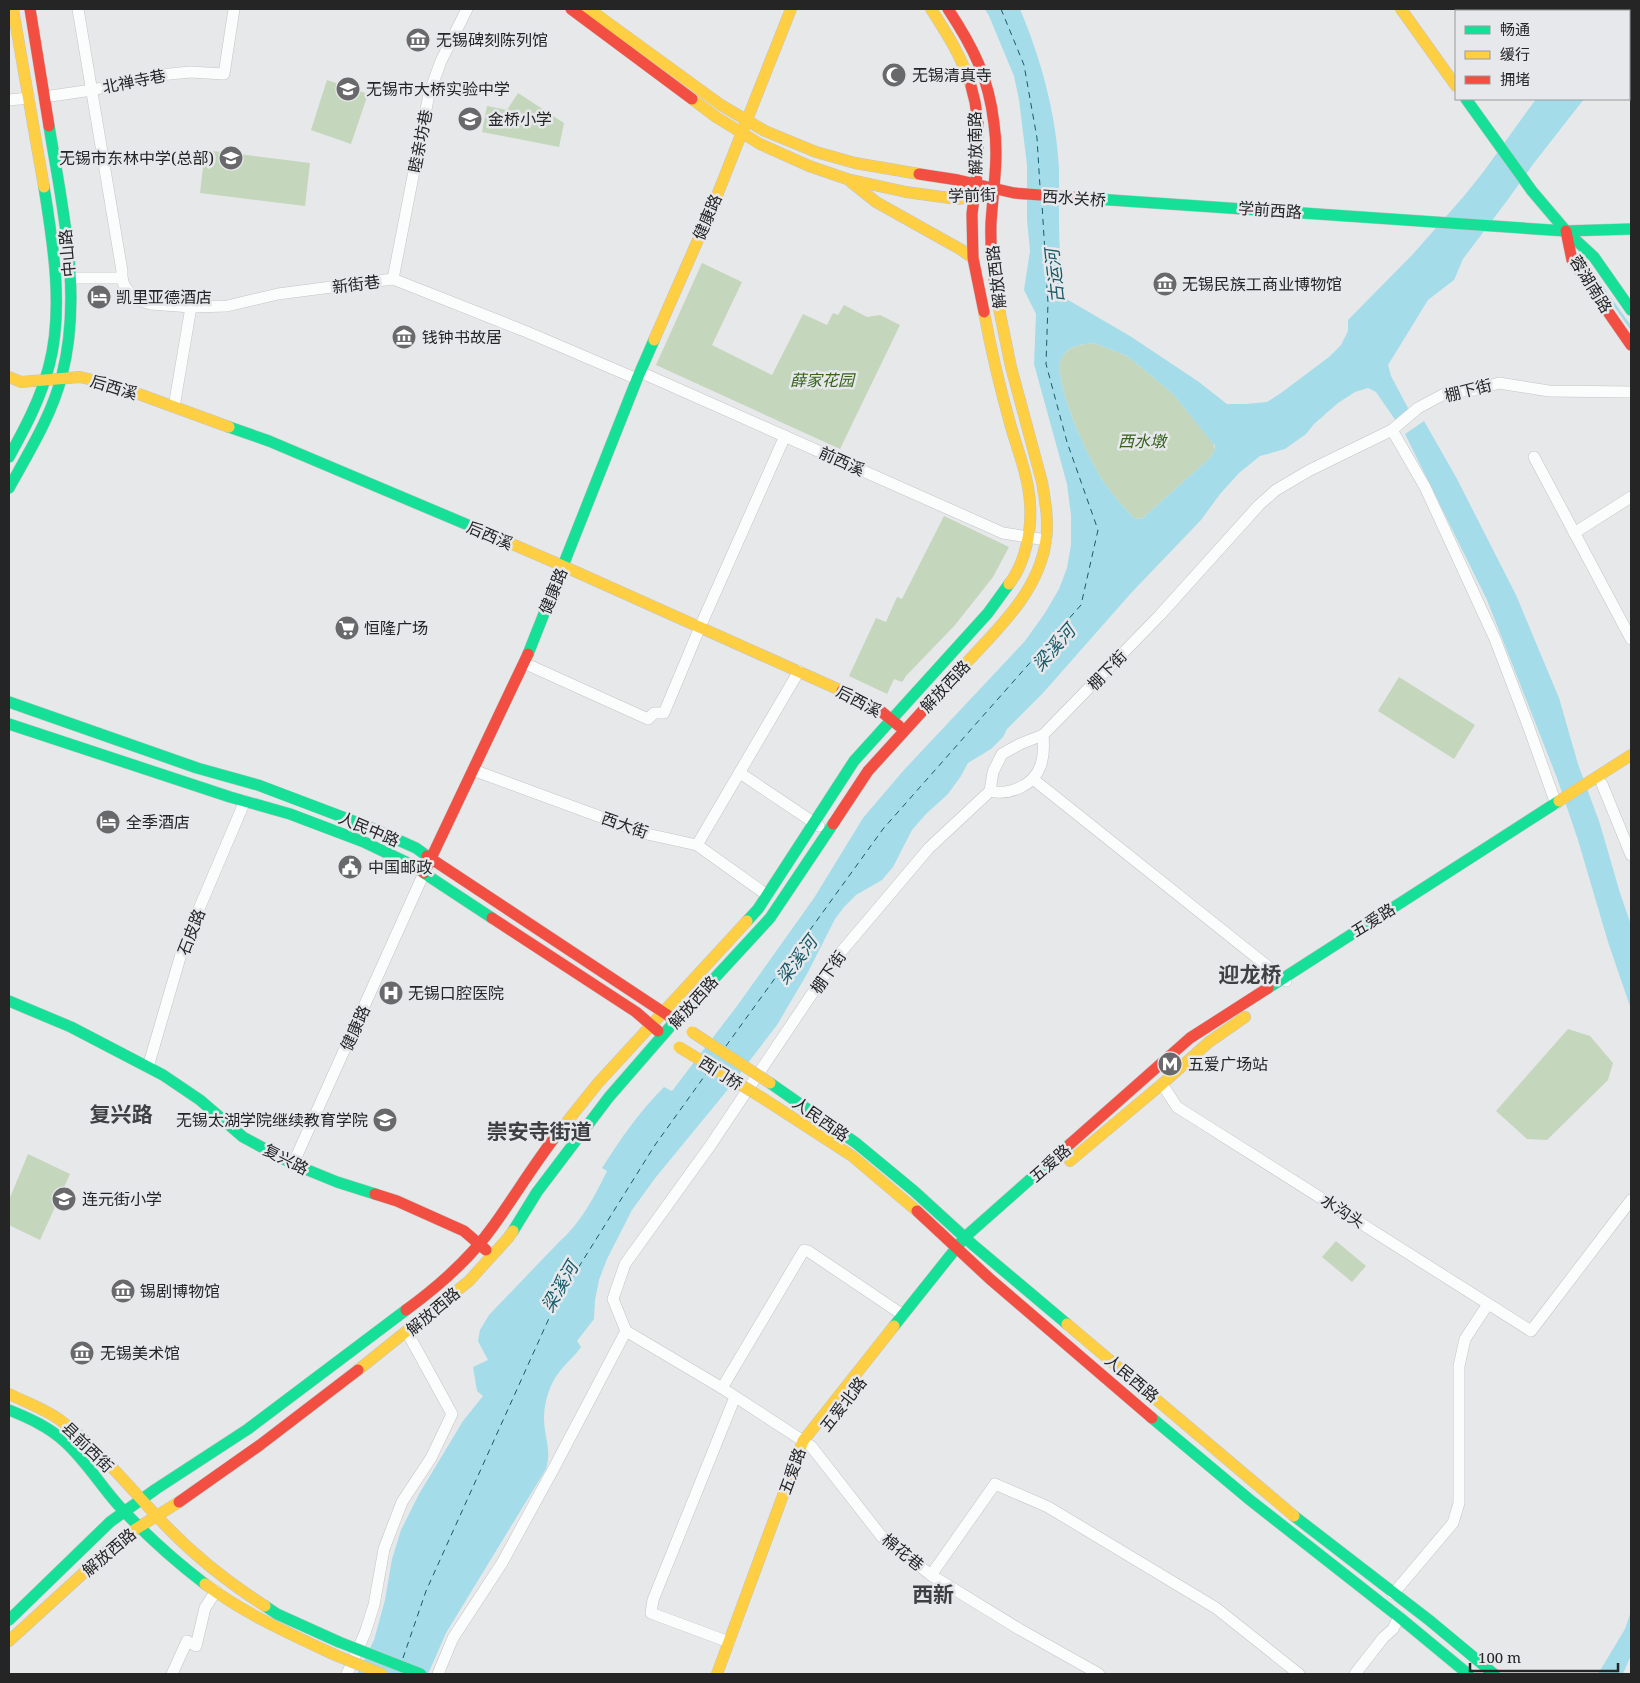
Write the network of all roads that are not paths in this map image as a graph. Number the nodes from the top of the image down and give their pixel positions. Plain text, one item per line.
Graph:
1 (13, 9) edge
2 (30, 9) edge
3 (78, 9) edge
4 (234, 9) edge
5 (467, 9) edge
6 (571, 9) edge
7 (589, 9) edge
8 (791, 9) edge
9 (931, 9) edge
10 (948, 9) edge
11 (1401, 9) edge
12 (1455, 85) edge
13 (92, 90) junction
14 (44, 97) junction
15 (29, 98) junction
16 (9, 100) edge
17 (1467, 100) edge
18 (746, 120) junction
19 (741, 132) junction
20 (847, 179) junction
21 (976, 184) junction
22 (994, 192) junction
23 (1014, 193) joint
24 (974, 197) junction
25 (1134, 202) joint
26 (1631, 229) edge
27 (1566, 231) junction
28 (972, 258) junction
29 (70, 278) junction
30 (122, 278) junction
31 (393, 279) junction
32 (191, 306) junction
33 (1631, 310) edge
34 (1631, 345) edge
35 (638, 375) junction
36 (9, 377) edge
37 (61, 378) junction
38 (45, 380) junction
39 (1631, 392) edge
40 (174, 407) junction
41 (1392, 430) junction
42 (785, 436) junction
43 (9, 457) edge
44 (1534, 457) dead end
45 (9, 488) edge
46 (1631, 497) edge
47 (1574, 533) junction
48 (1028, 536) junction
49 (1046, 540) junction
50 (563, 566) junction
51 (700, 627) junction
52 (1631, 639) edge
53 (524, 663) junction
54 (799, 672) junction
55 (9, 702) edge
56 (891, 719) junction
57 (9, 724) edge
58 (904, 730) junction
59 (1043, 735) junction
60 (1631, 754) edge
61 (1631, 765) edge
62 (473, 770) junction
63 (740, 773) junction
64 (1033, 779) junction
65 (1595, 785) junction
66 (990, 791) junction
67 (245, 801) junction
68 (1557, 808) junction
69 (815, 823) junction
70 (827, 832) junction
71 (697, 845) junction
72 (1631, 855) edge
73 (432, 859) junction
74 (424, 874) junction
75 (767, 895) junction
76 (1286, 981) junction
77 (9, 1001) edge
78 (662, 1013) junction
79 (676, 1020) junction
80 (651, 1025) junction
81 (692, 1032) joint
82 (663, 1035) junction
83 (679, 1047) joint
84 (148, 1067) junction
85 (770, 1083) joint
86 (1162, 1084) junction
87 (764, 1099) joint
88 (293, 1164) junction
89 (1064, 1166) dead end
90 (1034, 1191) dead end
91 (1631, 1200) edge
92 (969, 1241) junction
93 (479, 1244) junction
94 (959, 1250) junction
95 (493, 1256) junction
96 (1488, 1304) junction
97 (903, 1315) junction
98 (626, 1331) junction
99 (407, 1332) junction
100 (722, 1388) junction
101 (9, 1394) edge
102 (735, 1397) junction
103 (9, 1410) edge
104 (807, 1443) junction
105 (141, 1500) junction
106 (125, 1512) junction
107 (156, 1516) junction
108 (140, 1527) junction
109 (931, 1575) junction
110 (216, 1591) junction
111 (1393, 1594) junction
112 (1399, 1617) junction
113 (9, 1620) edge
114 (9, 1641) edge
115 (729, 1642) junction
116 (172, 1674) edge
117 (347, 1674) edge
118 (382, 1674) edge
119 (421, 1674) edge
120 (438, 1674) edge
121 (717, 1674) edge
122 (728, 1674) edge
123 (1099, 1674) edge
124 (1299, 1674) edge
125 (1355, 1674) edge
126 (1468, 1674) edge
127 (1494, 1674) edge

1 - 15 main road, 中山路
2 - 14 main road, 中山路
3 - 13 street
4 - 13 street, 北禅寺巷
5 - 31 street, 睦亲坊巷
6 - 19 main road, 学前街
7 - 18 main road, 学前街
8 - 18 main road, 健康路
9 - 21 main road, 解放南路
10 - 22 main road, 解放南路
11 - 12 main road
13 - 14 street, 北禅寺巷
13 - 30 street
14 - 29 main road, 中山路
15 - 16 street
15 - 38 main road, 中山路
17 - 27 main road
18 - 19 main road, 健康路
18 - 21 main road, 学前街
19 - 20 main road, 学前街
19 - 35 main road, 健康路
20 - 24 main road, 学前街
20 - 28 main road
21 - 22 main road, 学前街
21 - 24 main road, 解放南路
22 - 23 main road, 学前街
22 - 24 main road, 学前街
22 - 49 main road, 解放西路
23 - 25 main road, 西水关桥
24 - 28 main road, 解放西路
25 - 27 main road, 学前西路
26 - 27 main road
27 - 33 main road, 蓉湖南路
27 - 34 main road, 蓉湖南路
28 - 48 main road, 解放西路
29 - 30 street
29 - 37 main road, 中山路
30 - 32 street, 新街巷
31 - 32 street, 新街巷
31 - 35 street, 新街巷
32 - 40 street
35 - 42 street, 前西溪
35 - 50 main road, 健康路
36 - 38 main road, 后西溪
37 - 38 main road, 后西溪
37 - 40 main road, 后西溪
37 - 45 main road, 中山路
38 - 43 main road, 中山路
39 - 41 street, 棚下街
40 - 50 main road, 后西溪
41 - 59 street, 棚下街
41 - 68 street
42 - 48 street, 前西溪
42 - 51 street
44 - 47 street
46 - 47 street
47 - 52 street
48 - 49 street, 前西溪
48 - 56 main road, 解放西路
49 - 58 main road, 解放西路
50 - 51 main road, 后西溪
50 - 53 main road, 健康路
51 - 53 street
51 - 54 main road, 后西溪
53 - 62 main road, 健康路
54 - 56 main road, 后西溪
54 - 63 street
55 - 73 main road, 人民中路
56 - 58 main road, 后西溪
56 - 69 main road, 解放西路
57 - 67 main road, 人民中路
58 - 70 main road, 解放西路
59 - 64 street
59 - 66 street, 棚下街
60 - 65 main road
61 - 65 main road
62 - 71 street, 西大街
62 - 73 main road, 健康路
63 - 69 street
63 - 71 street
64 - 66 street
64 - 76 street
65 - 68 main road, 五爱路
65 - 72 street
66 - 98 street, 棚下街
67 - 74 main road, 人民中路
67 - 84 street, 石皮路
68 - 76 main road, 五爱路
69 - 70 street
69 - 75 main road, 解放西路
70 - 79 main road, 解放西路
71 - 75 street, 西大街
73 - 74 main road, 健康路
73 - 78 main road, 人民中路
74 - 80 main road, 人民中路
74 - 88 street, 健康路
75 - 78 main road, 解放西路
76 - 86 main road, 五爱路
76 - 92 main road, 五爱路
77 - 84 main road, 复兴路
78 - 79 main road, 人民中路
78 - 80 main road, 解放西路
79 - 81 main road, 人民中路
79 - 82 main road, 解放西路
80 - 82 main road, 人民中路
80 - 93 main road, 解放西路
81 - 85 main road, 西门桥, bridge
82 - 83 main road, 人民中路
82 - 95 main road, 解放西路
83 - 87 main road, 西门桥, bridge
84 - 88 main road, 复兴路
85 - 92 main road, 人民西路
86 - 89 main road, 五爱路
86 - 96 street, 水沟头
87 - 94 main road, 人民西路
88 - 93 main road, 复兴路
90 - 92 main road, 五爱路
91 - 96 street, 水沟头
92 - 94 main road, 五爱北路
92 - 111 main road, 人民西路
93 - 95 main road, 复兴路
93 - 105 main road, 解放西路
94 - 97 main road, 五爱路
94 - 104 main road, 五爱北路
94 - 112 main road, 人民西路
95 - 99 main road, 解放西路
96 - 111 street
97 - 100 street
97 - 104 main road, 五爱路
98 - 100 street, 棉花巷
98 - 120 street
99 - 107 main road, 解放西路
99 - 117 street
100 - 102 street, 棉花巷
101 - 105 main road, 县前西街
102 - 104 street, 棉花巷
102 - 115 street
103 - 106 main road, 县前西街
104 - 109 street, 棉花巷
104 - 115 main road, 五爱路
104 - 122 main road, 五爱北路
105 - 106 main road, 解放西路
105 - 107 main road, 县前西街
106 - 108 main road, 县前西街
106 - 113 main road, 解放西路
107 - 108 main road, 解放西路
107 - 119 main road, 县前西街, bridge
108 - 110 main road, 县前西街
108 - 114 main road, 解放西路
109 - 123 street, 棉花巷
109 - 124 street
110 - 116 street
110 - 118 main road, 县前西街, bridge
111 - 127 main road, 人民西路
112 - 125 street
112 - 126 main road, 人民西路
115 - 121 main road, 五爱路

